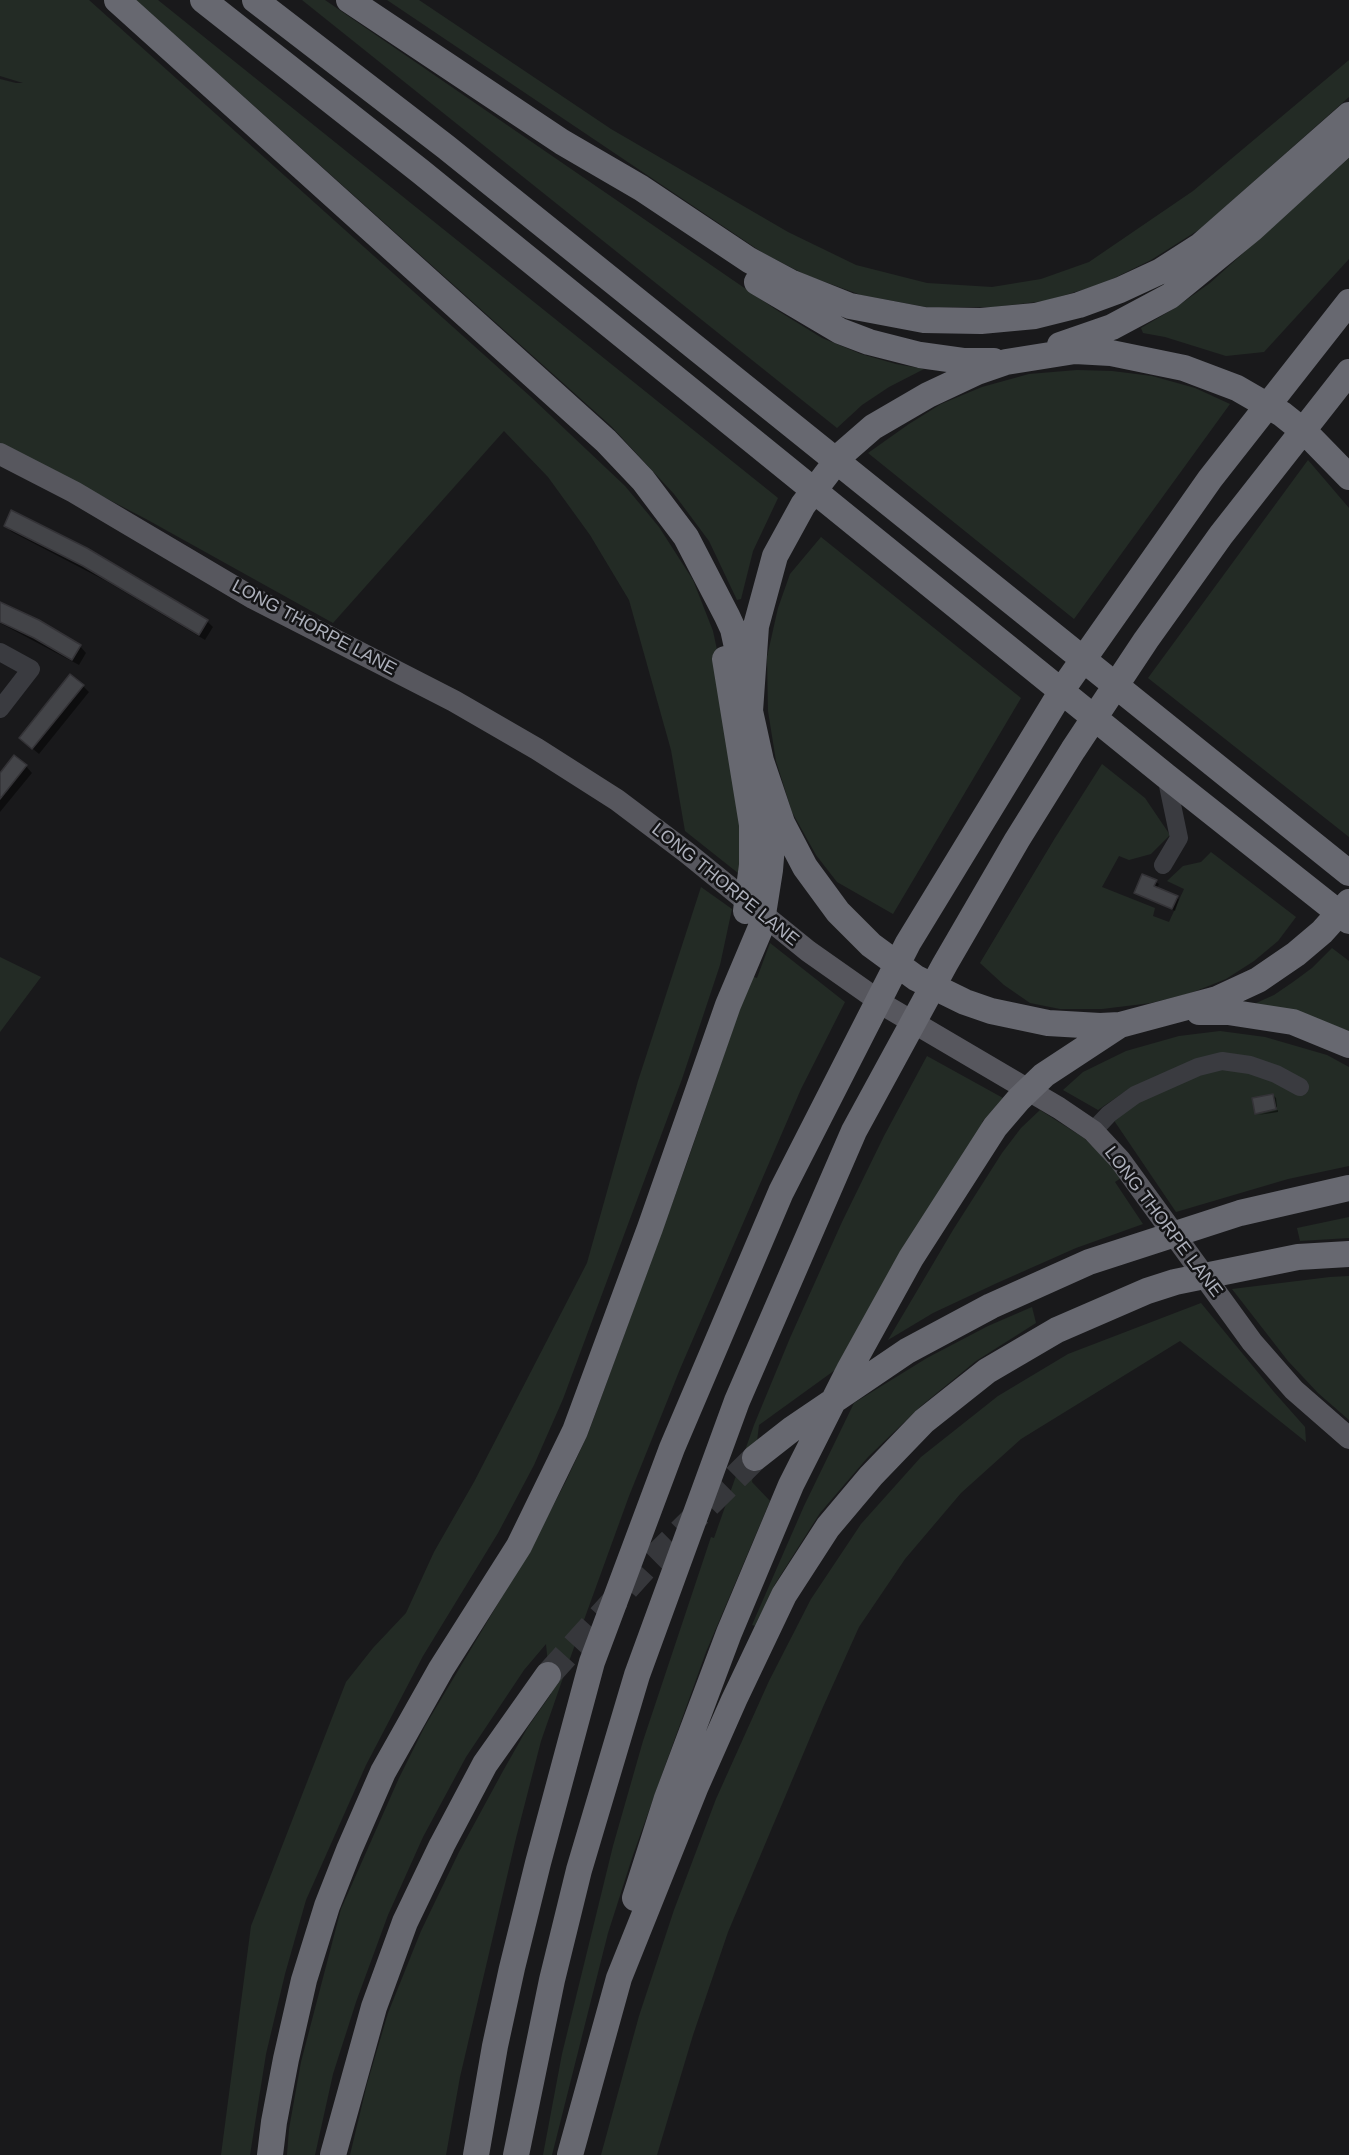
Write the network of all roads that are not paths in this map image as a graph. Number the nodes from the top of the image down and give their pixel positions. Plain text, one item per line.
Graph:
1 (117, 0) edge
2 (203, 0) edge
3 (255, 0) edge
4 (349, 0) edge
5 (1349, 115) edge
6 (1349, 140) edge
7 (562, 142) junction
8 (1349, 302) edge
9 (1016, 359) junction
10 (1349, 372) edge
11 (0, 454) edge
12 (1349, 477) edge
13 (705, 572) junction
14 (0, 652) edge
15 (0, 709) edge
16 (750, 711) junction
17 (1166, 776) junction
18 (772, 796) junction
19 (1163, 865) dead end
20 (761, 868) junction
21 (1349, 873) edge
22 (1349, 902) edge
23 (1349, 921) edge
24 (1174, 1011) junction
25 (1120, 1025) junction
26 (1349, 1045) edge
27 (1300, 1087) dead end
28 (1093, 1131) junction
29 (1349, 1188) edge
30 (1349, 1254) edge
31 (1349, 1438) edge
32 (755, 1458) tunnel mouth
33 (548, 1675) tunnel mouth
34 (619, 1978) junction
35 (270, 2155) edge
36 (333, 2155) edge
37 (476, 2155) edge
38 (516, 2155) edge
39 (570, 2155) edge

1 - 13 highway
2 - 17 highway
3 - 21 highway
4 - 7 highway
5 - 7 highway
6 - 9 highway
7 - 9 highway
8 - 37 highway
9 - 12 highway
9 - 16 highway
10 - 38 highway
11 - 28 main road, LONG THORPE LANE
13 - 16 highway
13 - 20 highway
14 - 15 street
16 - 18 highway
17 - 19 street
17 - 23 highway
18 - 20 highway
18 - 25 highway
20 - 35 highway
22 - 24 highway
24 - 25 highway
24 - 26 highway
25 - 34 highway
27 - 28 street
28 - 31 main road, LONG THORPE LANE
29 - 32 highway
30 - 34 highway
33 - 36 highway
34 - 39 highway

